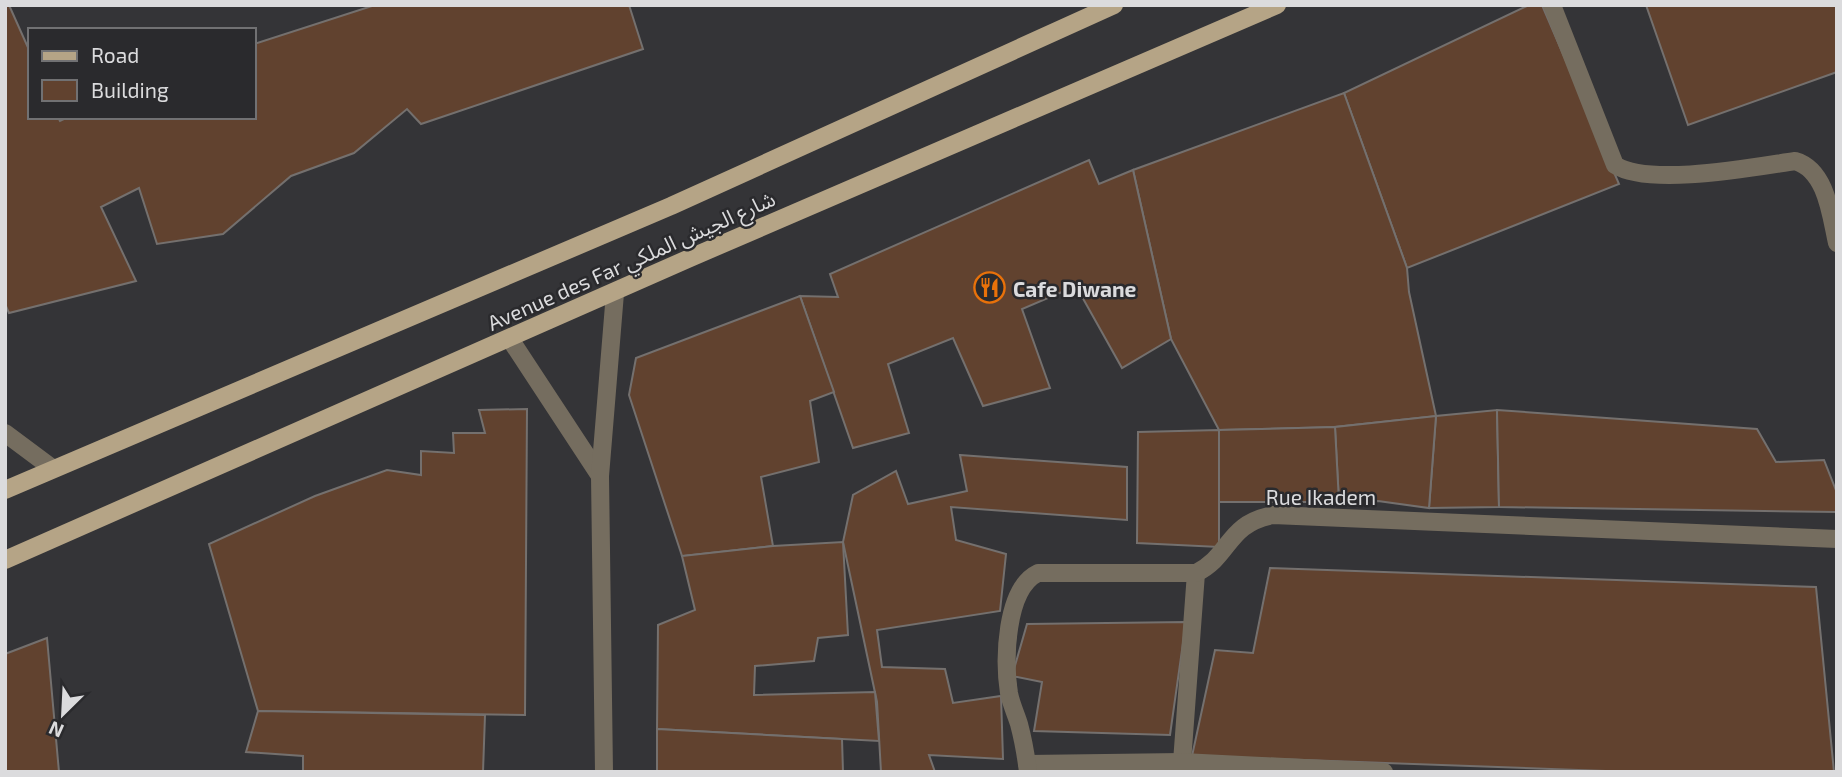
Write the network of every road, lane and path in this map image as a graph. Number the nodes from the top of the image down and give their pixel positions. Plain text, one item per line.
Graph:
1 (1114, 5) edge
2 (1277, 5) edge
3 (1552, 5) edge
4 (1837, 243) edge
5 (615, 293) junction
6 (510, 339) junction
7 (5, 433) edge
8 (52, 468) junction
9 (600, 477) junction
10 (5, 490) edge
11 (1837, 539) edge
12 (5, 560) edge
13 (1196, 573) junction
14 (1182, 762) junction
15 (1027, 768) edge
16 (604, 772) edge
17 (1384, 772) edge

1 - 8 main road, Avenue des Far شارع الجيش الملكي
2 - 5 main road, Avenue des Far شارع الجيش الملكي
3 - 4 street
5 - 6 main road, Avenue des Far شارع الجيش الملكي
5 - 9 street
6 - 9 street
6 - 12 main road, Avenue des Far شارع الجيش الملكي
7 - 8 street
8 - 10 main road, Avenue des Far شارع الجيش الملكي
9 - 16 street
11 - 13 street, Rue Ikadem
13 - 14 street
13 - 15 street
14 - 15 street
14 - 17 street

